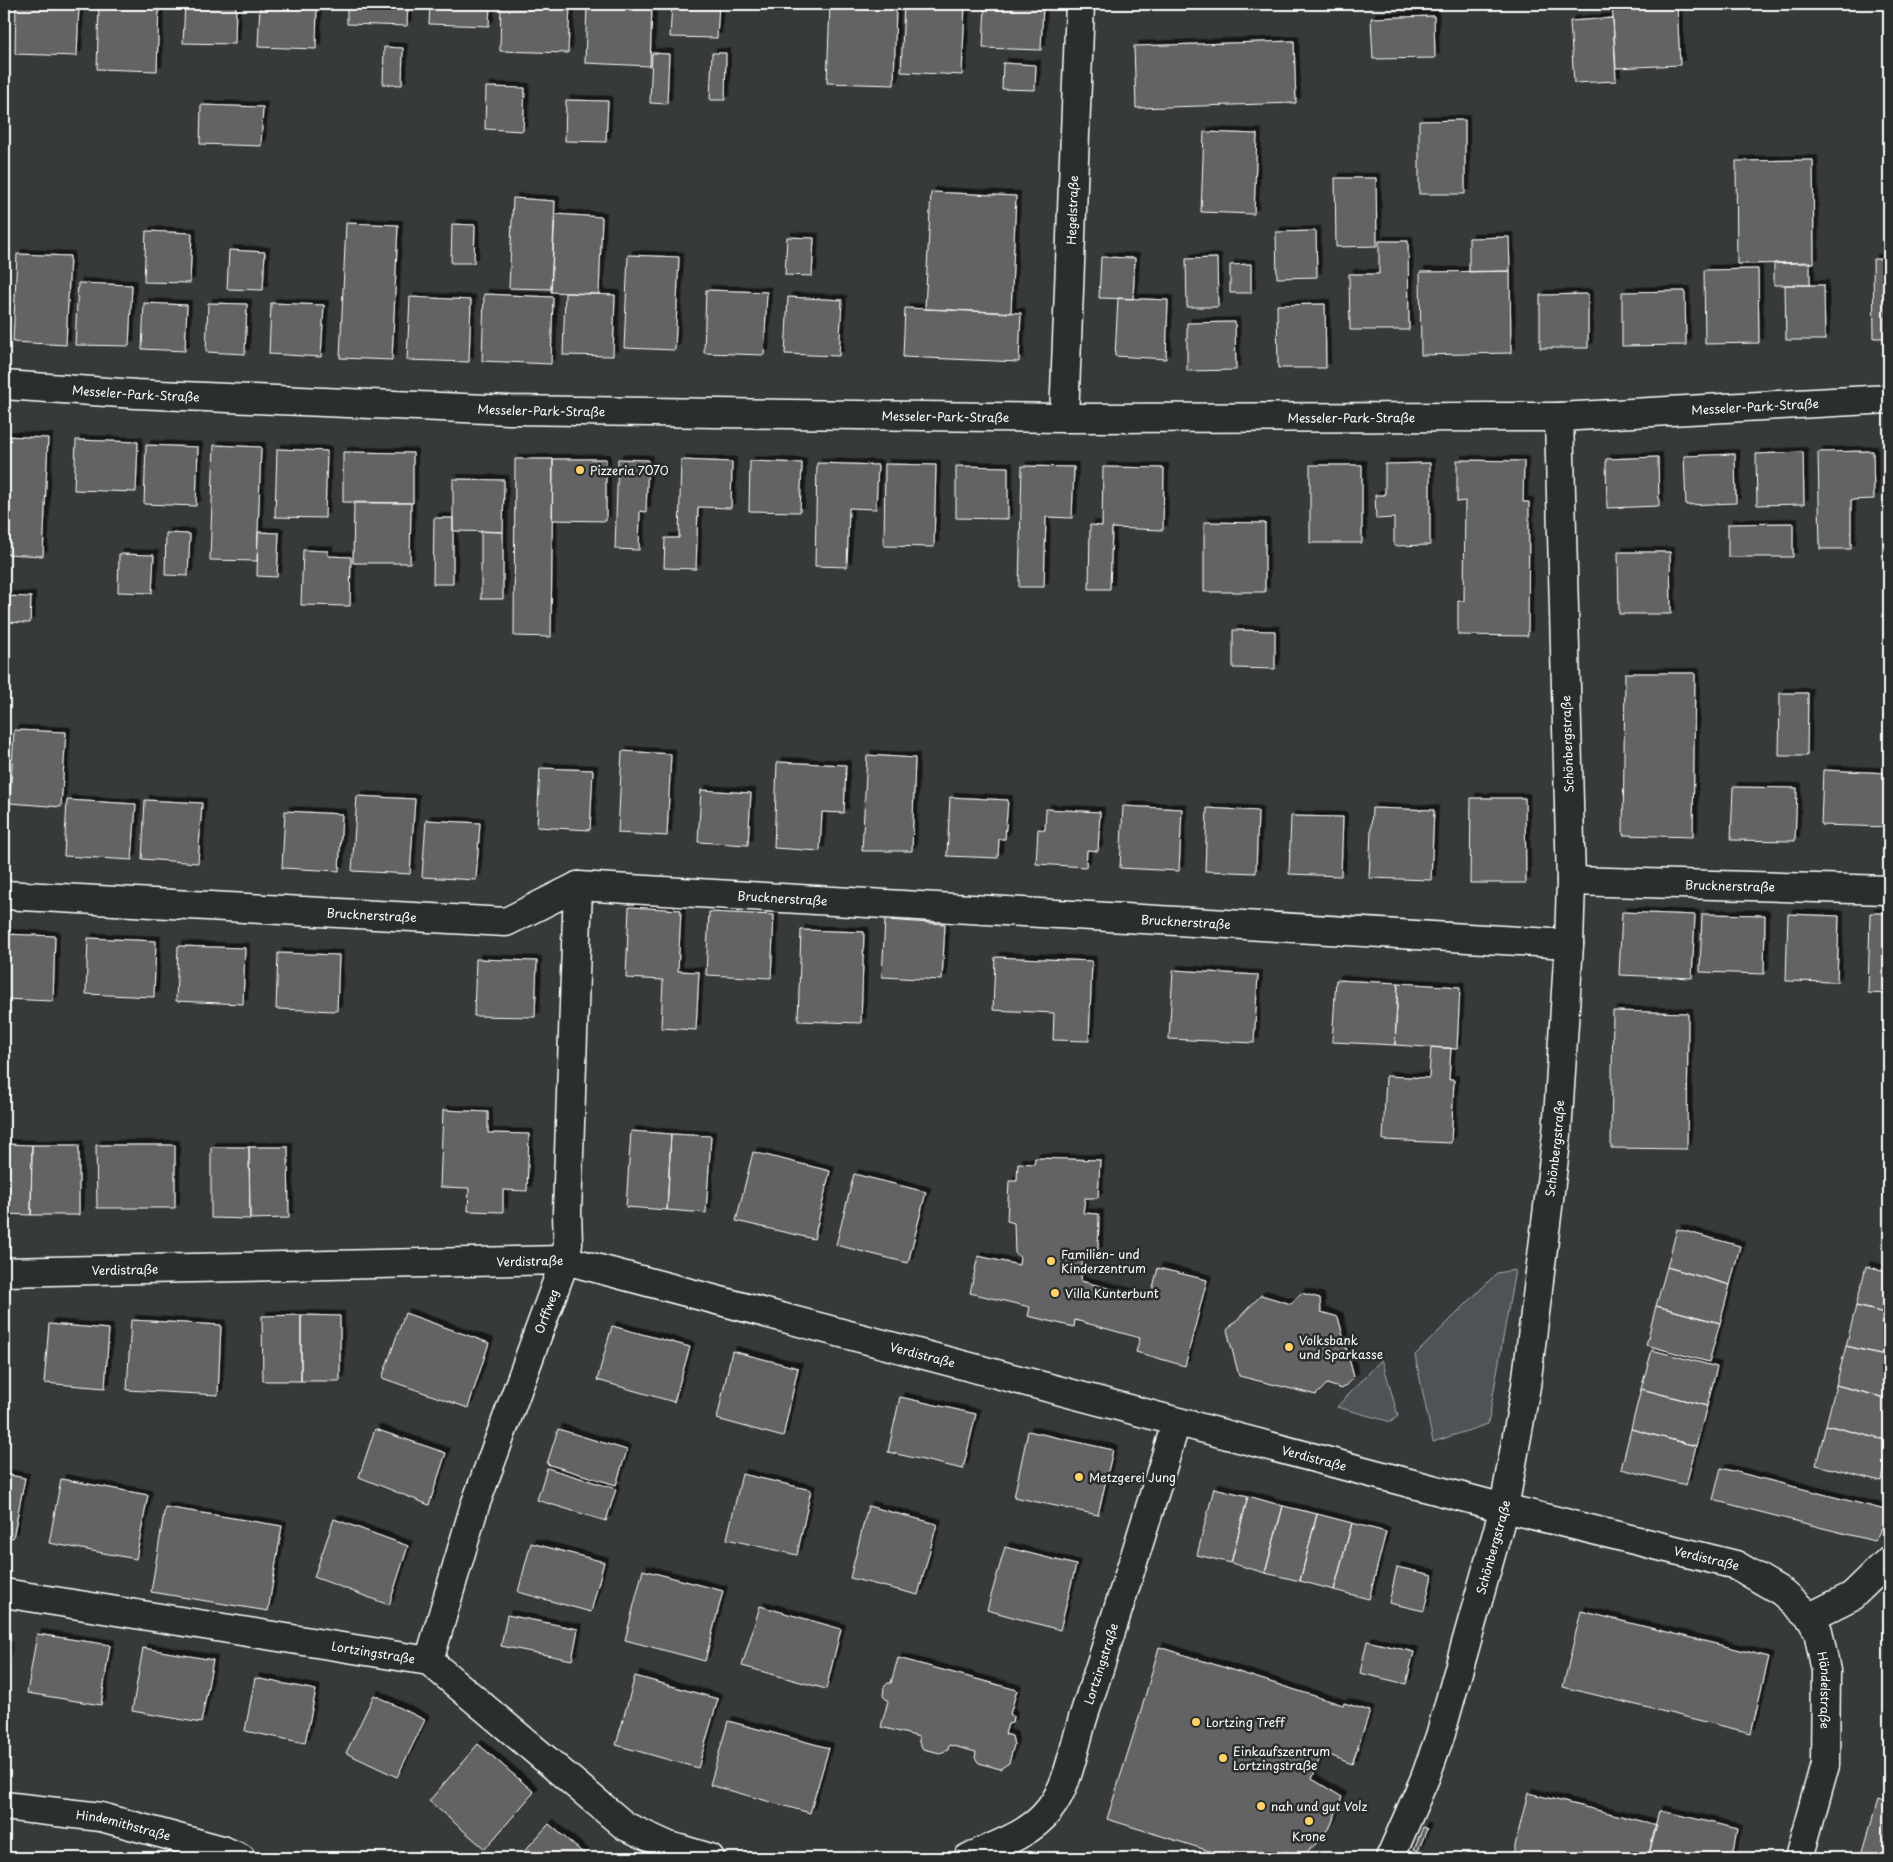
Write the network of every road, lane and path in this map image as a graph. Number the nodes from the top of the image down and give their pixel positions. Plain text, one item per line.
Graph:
1 (1080, 4) edge
2 (4, 385) edge
3 (1889, 399) edge
4 (1559, 417) junction
5 (1064, 418) junction
6 (1571, 881) junction
7 (578, 886) junction
8 (1889, 890) edge
9 (4, 895) edge
10 (1569, 944) junction
11 (565, 1260) junction
12 (4, 1272) edge
13 (1176, 1423) junction
14 (1504, 1508) junction
15 (1889, 1560) edge
16 (4, 1593) edge
17 (1810, 1617) junction
18 (429, 1661) junction
19 (4, 1806) edge
20 (232, 1854) edge
21 (710, 1858) edge
22 (968, 1858) edge
23 (1390, 1858) edge
24 (1799, 1858) edge

1 - 5 street, Hegelstraße
2 - 5 street, Messeler-Park-Straße
3 - 4 street, Messeler-Park-Straße
4 - 5 street, Messeler-Park-Straße
4 - 6 street, Schönbergstraße
6 - 8 street, Brucknerstraße
6 - 10 street, Schönbergstraße
7 - 9 street, Brucknerstraße
7 - 10 street, Brucknerstraße
7 - 11 street, Orffweg
10 - 14 street, Schönbergstraße
11 - 12 street, Verdistraße
11 - 13 street, Verdistraße
11 - 18 street, Orffweg
13 - 14 street, Verdistraße
13 - 22 street, Lortzingstraße
14 - 17 street, Verdistraße
14 - 23 street, Schönbergstraße
15 - 17 street
16 - 18 street, Lortzingstraße
17 - 24 street, Händelstraße
18 - 21 street, Lortzingstraße
19 - 20 street, Hindemithstraße

